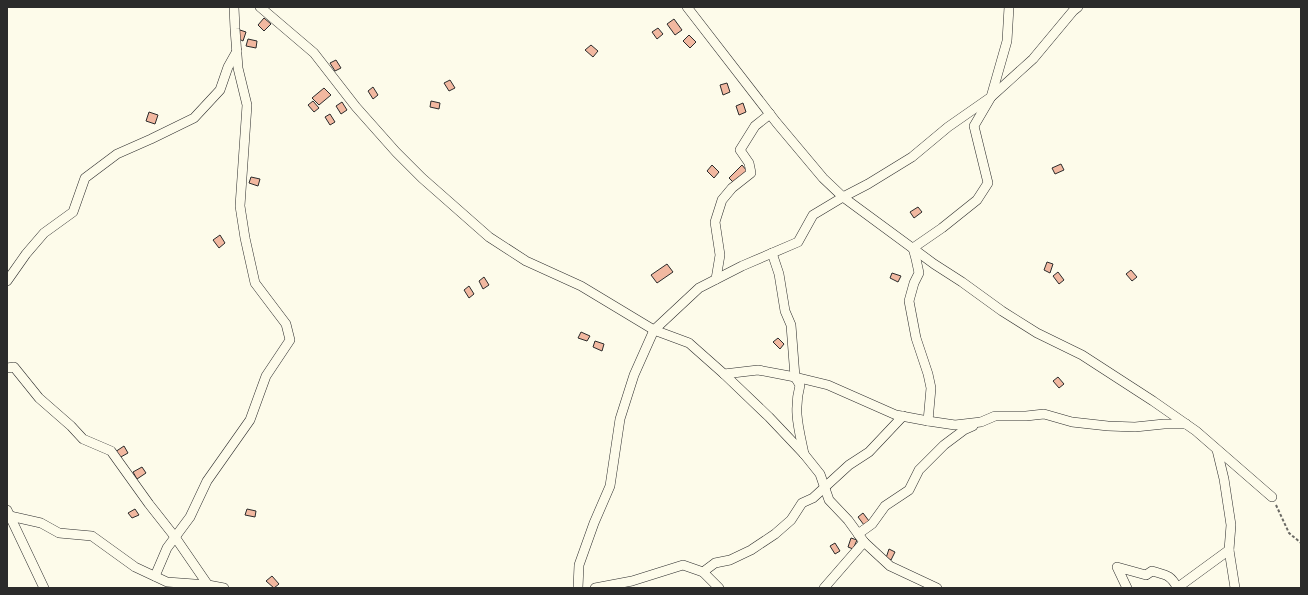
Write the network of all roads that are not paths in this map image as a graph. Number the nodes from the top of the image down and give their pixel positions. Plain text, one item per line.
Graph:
1 (234, 7) edge
2 (260, 7) edge
3 (687, 7) edge
4 (1009, 7) edge
5 (1078, 7) edge
6 (237, 51) junction
7 (991, 97) junction
8 (770, 114) junction
9 (843, 197) junction
10 (912, 248) junction
11 (772, 253) junction
12 (716, 279) junction
13 (7, 281) edge
14 (654, 330) junction
15 (7, 368) edge
16 (724, 374) junction
17 (795, 377) junction
18 (903, 416) junction
19 (928, 421) junction
20 (982, 422) junction
21 (1186, 424) junction
22 (1217, 450) junction
23 (804, 454) junction
24 (824, 487) junction
25 (1272, 497) road end
26 (8, 514) edge
27 (858, 534) junction
28 (175, 537) junction
29 (864, 542) junction
30 (1229, 550) junction
31 (703, 572) junction
32 (155, 576) junction
33 (208, 585) junction
34 (44, 588) edge
35 (224, 588) edge
36 (578, 588) edge
37 (595, 588) edge
38 (719, 588) edge
39 (824, 588) edge
40 (937, 588) edge
41 (1127, 588) edge
42 (1177, 588) edge
43 (1235, 588) edge

1 - 6 street
2 - 14 street
3 - 8 street
4 - 7 street
5 - 7 street
6 - 13 street
6 - 28 street
7 - 9 street
7 - 10 street
8 - 9 street
8 - 12 street
9 - 10 street
9 - 11 street
10 - 19 street
10 - 21 street
11 - 12 street
11 - 17 street
12 - 14 street
14 - 16 street
14 - 36 street
15 - 28 street
16 - 17 street
16 - 23 street
17 - 18 street
17 - 23 street
18 - 19 street
18 - 24 street
19 - 20 street
20 - 21 street
20 - 27 street
21 - 22 street
22 - 25 street
22 - 30 street
23 - 24 street
24 - 27 street
24 - 31 street
26 - 32 street
26 - 34 street
27 - 29 street
28 - 32 street
28 - 33 street
29 - 39 street
29 - 40 street
30 - 42 street
30 - 43 street
31 - 37 street
31 - 38 street
32 - 33 street
33 - 35 street
41 - 42 street

